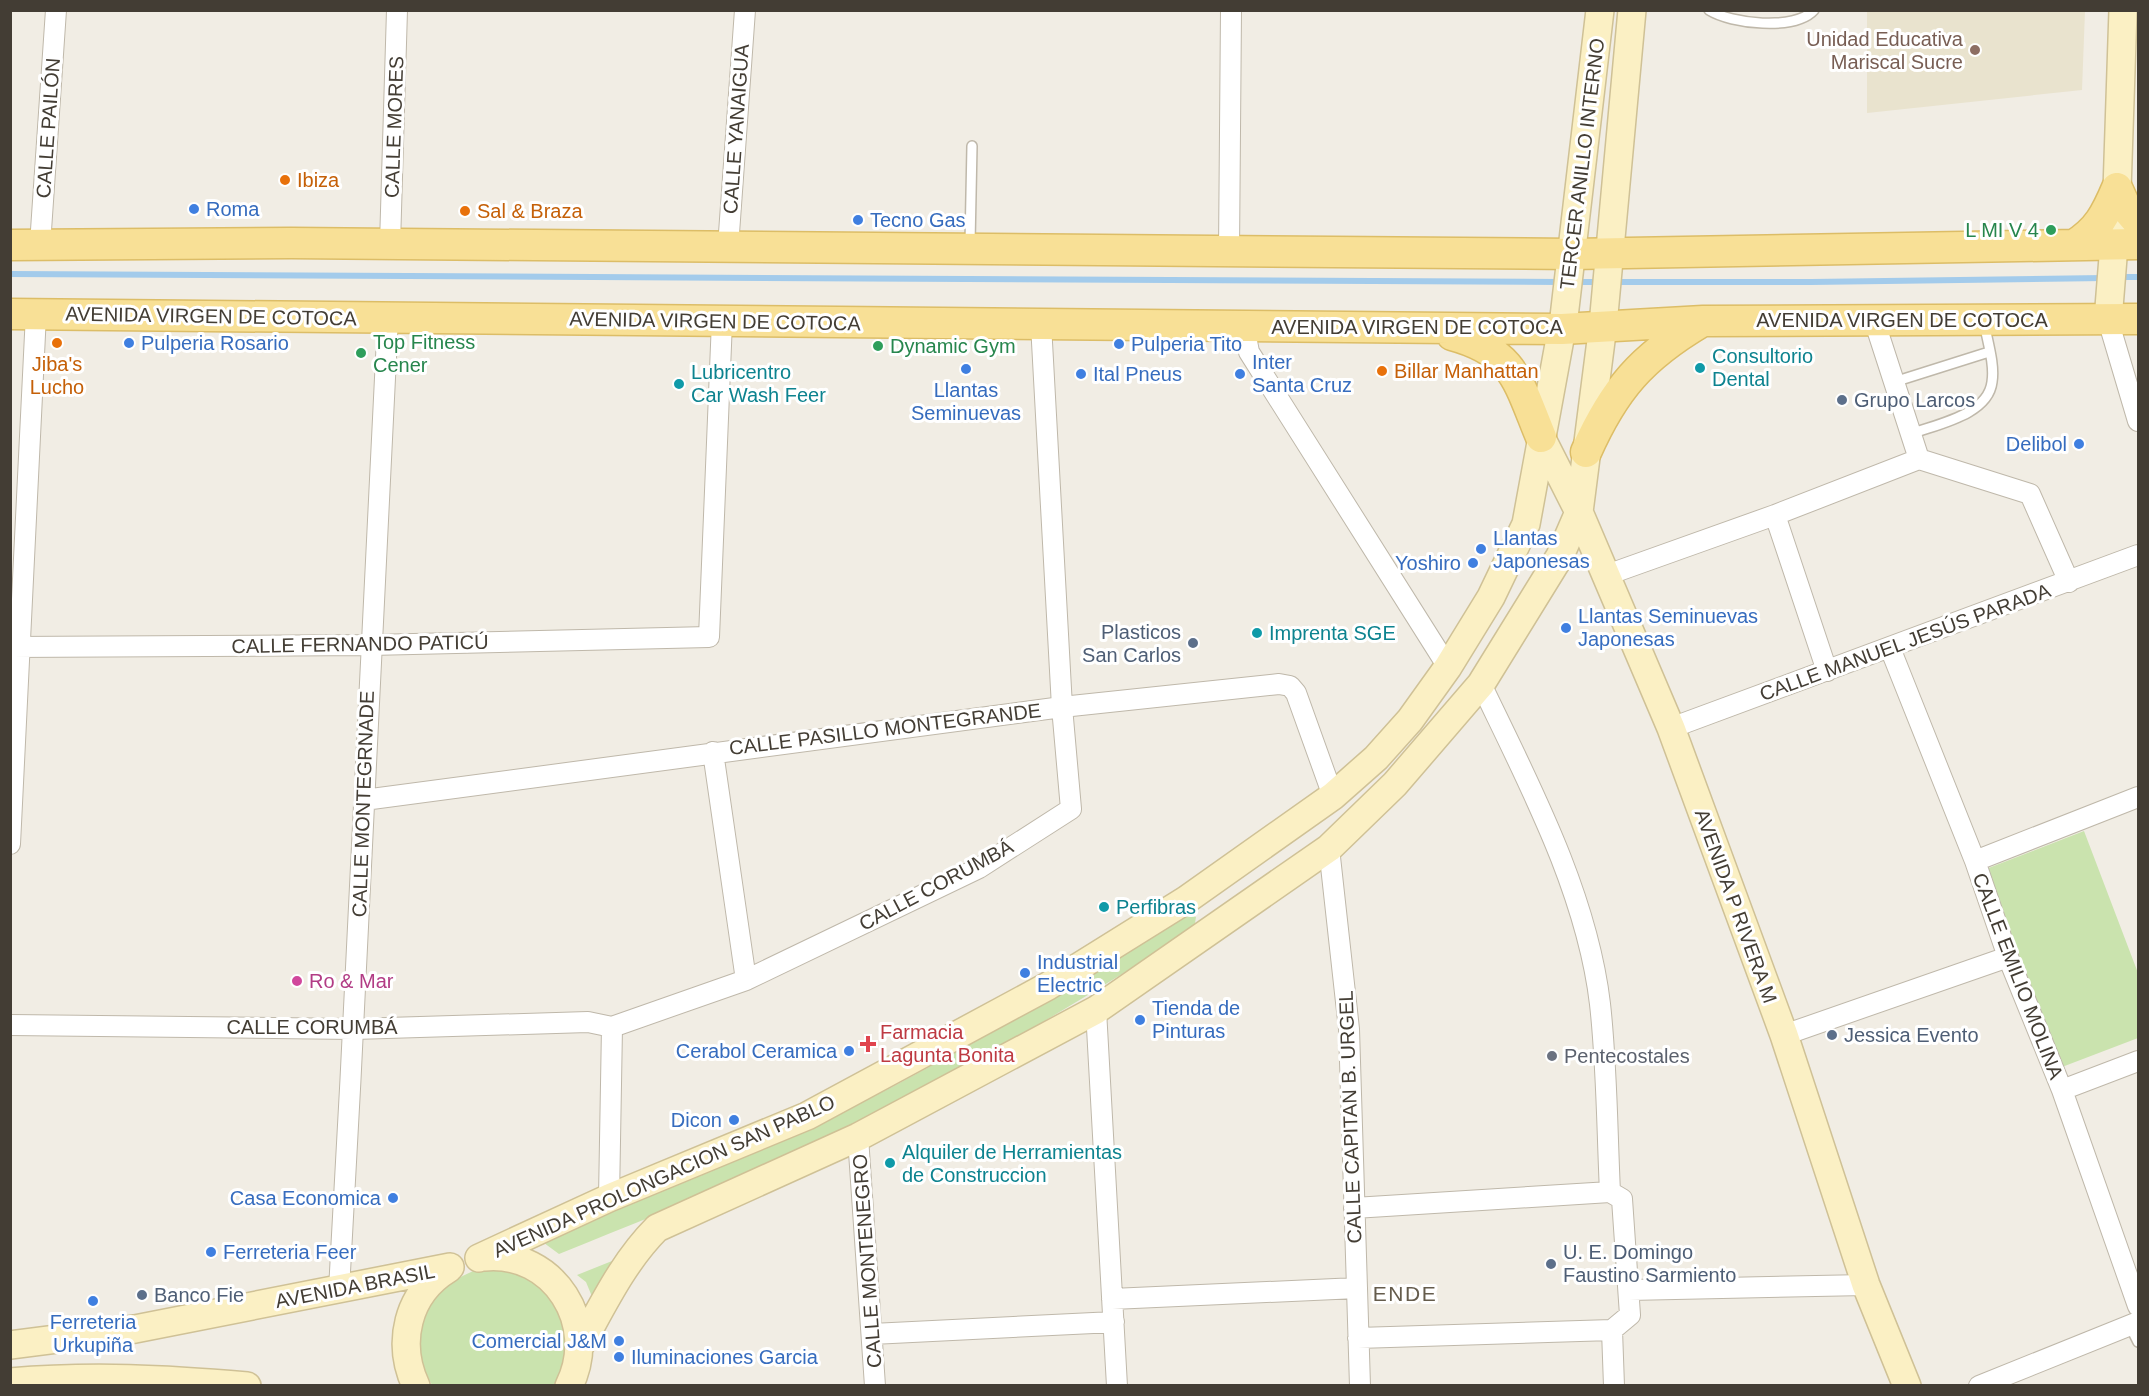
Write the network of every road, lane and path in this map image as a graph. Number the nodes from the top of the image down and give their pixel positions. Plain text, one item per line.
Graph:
1 (56, 10) edge
2 (397, 10) edge
3 (745, 10) edge
4 (1231, 10) edge
5 (1600, 10) edge
6 (1618, 10) edge
7 (1632, 10) edge
8 (1709, 10) edge
9 (1814, 10) edge
10 (2123, 10) edge
11 (2130, 44) edge
12 (1620, 132) junction
13 (972, 146) dead end
14 (2117, 188) junction
15 (2139, 222) edge
16 (390, 244) junction
17 (25, 245) edge
18 (2074, 245) junction
19 (728, 247) junction
20 (969, 249) junction
21 (2122, 250) edge
22 (1229, 251) junction
23 (1609, 257) junction
24 (1571, 258) junction
25 (23, 314) edge
26 (2109, 314) junction
27 (388, 318) junction
28 (2139, 319) edge
29 (1874, 320) junction
30 (1984, 320) junction
31 (722, 321) junction
32 (1603, 321) junction
33 (1703, 321) junction
34 (1563, 323) junction
35 (1041, 324) junction
36 (1244, 326) junction
37 (1420, 327) junction
38 (1989, 352) junction
39 (1894, 382) junction
40 (2139, 421) edge
41 (1911, 434) junction
42 (1540, 436) junction
43 (1587, 452) junction
44 (1918, 459) junction
45 (1579, 512) junction
46 (1775, 515) junction
47 (2139, 555) edge
48 (1604, 576) junction
49 (2069, 582) junction
50 (370, 645) junction
51 (14, 647) edge
52 (1890, 648) junction
53 (1448, 667) junction
54 (1827, 671) junction
55 (1481, 684) junction
56 (1062, 706) junction
57 (1671, 728) junction
58 (712, 752) junction
59 (1333, 796) junction
60 (2139, 797) edge
61 (364, 800) junction
62 (10, 844) edge
63 (1329, 848) junction
64 (1975, 861) junction
65 (1215, 880) junction
66 (1186, 900) junction
67 (1237, 911) junction
68 (1207, 932) junction
69 (2008, 957) junction
70 (747, 980) junction
71 (1096, 1010) junction
72 (10, 1025) edge
73 (612, 1027) junction
74 (354, 1029) junction
75 (1784, 1035) junction
76 (2139, 1061) edge
77 (2062, 1090) junction
78 (858, 1137) junction
79 (1610, 1192) junction
80 (609, 1198) junction
81 (1354, 1208) junction
82 (479, 1258) junction
83 (450, 1267) junction
84 (1866, 1285) junction
85 (1357, 1288) junction
86 (339, 1290) junction
87 (1629, 1290) junction
88 (1112, 1299) junction
89 (2139, 1306) edge
90 (1114, 1322) junction
91 (1612, 1330) junction
92 (2136, 1330) edge
93 (872, 1334) junction
94 (1358, 1338) junction
95 (10, 1345) edge
96 (579, 1371) edge
97 (10, 1382) edge
98 (248, 1386) edge
99 (416, 1386) edge
100 (875, 1386) edge
101 (1117, 1386) edge
102 (1360, 1386) edge
103 (1614, 1386) edge
104 (1907, 1386) edge
105 (1979, 1386) edge

1 - 17 street, CALLE PAILÓN
2 - 16 street, CALLE MORES
3 - 19 street, CALLE YANAIGUA
4 - 22 street
5 - 24 main road, TERCER ANILLO INTERNO
6 - 12 main road
7 - 12 main road, TERCER ANILLO INTERNO
8 - 9 lane
10 - 11 main road
11 - 14 main road
12 - 23 main road, TERCER ANILLO INTERNO
13 - 20 lane
14 - 15 main road
14 - 18 main road
14 - 21 main road
16 - 17 main road
16 - 19 main road
18 - 21 main road
18 - 23 main road
19 - 20 main road
20 - 22 main road
21 - 26 main road
22 - 24 main road
23 - 24 main road
23 - 32 main road, TERCER ANILLO INTERNO
24 - 34 main road, TERCER ANILLO INTERNO
25 - 27 main road, AVENIDA VIRGEN DE COTOCA
25 - 51 street
26 - 28 main road, AVENIDA VIRGEN DE COTOCA
26 - 30 main road, AVENIDA VIRGEN DE COTOCA
26 - 40 street
27 - 31 main road, AVENIDA VIRGEN DE COTOCA
27 - 50 street, CALLE MONTEGRNADE
29 - 30 main road, AVENIDA VIRGEN DE COTOCA
29 - 33 main road, AVENIDA VIRGEN DE COTOCA
29 - 39 street
30 - 38 lane
31 - 35 main road, AVENIDA VIRGEN DE COTOCA
31 - 50 street, CALLE FERNANDO PATICÚ
32 - 33 main road, AVENIDA VIRGEN DE COTOCA
32 - 34 main road, AVENIDA VIRGEN DE COTOCA
32 - 43 main road
33 - 43 main road
34 - 37 main road, AVENIDA VIRGEN DE COTOCA
34 - 42 main road, AVENIDA PROLONGACION SAN PABLO
35 - 36 main road, AVENIDA VIRGEN DE COTOCA
35 - 56 street, CALLE CORUMBÁ
36 - 37 main road, AVENIDA VIRGEN DE COTOCA
36 - 53 street
37 - 42 main road
38 - 39 lane
38 - 41 lane
39 - 41 street
41 - 44 street
42 - 45 main road, AVENIDA P RIVERA M
42 - 53 main road, AVENIDA PROLONGACION SAN PABLO
43 - 45 main road
44 - 46 street
44 - 49 street
45 - 48 main road, AVENIDA P RIVERA M
45 - 55 main road
46 - 48 street
46 - 54 street
47 - 49 street, CALLE MANUEL JESÚS PARADA
48 - 57 main road, AVENIDA P RIVERA M
49 - 52 street, CALLE MANUEL JESÚS PARADA
50 - 51 street, CALLE FERNANDO PATICÚ
50 - 61 street, CALLE MONTEGRNADE
51 - 62 street
52 - 54 street, CALLE MANUEL JESÚS PARADA
52 - 64 street, CALLE EMILIO MOLINA
53 - 59 main road, AVENIDA PROLONGACION SAN PABLO
54 - 57 street, CALLE MANUEL JESÚS PARADA
55 - 63 main road
55 - 79 street
56 - 58 street, CALLE PASILLO MONTEGRANDE
56 - 59 street, CALLE PASILLO MONTEGRANDE
56 - 70 street, CALLE CORUMBÁ
57 - 75 main road, AVENIDA P RIVERA M
58 - 61 street, CALLE PASILLO MONTEGRANDE
58 - 70 street
59 - 65 main road, AVENIDA PROLONGACION SAN PABLO
60 - 64 street
61 - 74 street, CALLE MONTEGRNADE
63 - 67 main road
63 - 81 street, CALLE CAPITAN B. URGEL
64 - 69 street, CALLE EMILIO MOLINA
65 - 66 main road, AVENIDA PROLONGACION SAN PABLO
65 - 67 main road
66 - 68 main road
66 - 80 main road, AVENIDA PROLONGACION SAN PABLO
67 - 68 main road
68 - 71 main road
69 - 75 street
69 - 77 street, CALLE EMILIO MOLINA
70 - 73 street, CALLE CORUMBÁ
71 - 78 main road
71 - 88 street
72 - 74 street, CALLE CORUMBÁ
73 - 74 street, CALLE CORUMBÁ
73 - 80 street
74 - 86 street, CALLE MONTEGRNADE
75 - 84 main road, AVENIDA P RIVERA M
76 - 77 street
77 - 89 street, CALLE EMILIO MOLINA
78 - 93 street, CALLE MONTENEGRO
78 - 96 main road
79 - 81 street
79 - 87 street
80 - 82 main road, AVENIDA PROLONGACION SAN PABLO
81 - 85 street, CALLE CAPITAN B. URGEL
82 - 83 main road, AVENIDA BRASIL
82 - 96 main road
83 - 86 main road, AVENIDA BRASIL
83 - 99 main road
84 - 87 street
84 - 104 main road, AVENIDA P RIVERA M
85 - 88 street
85 - 94 street, CALLE CAPITAN B. URGEL
86 - 95 main road, AVENIDA BRASIL
87 - 91 street
88 - 90 street
90 - 93 street
90 - 101 street
91 - 94 street
91 - 103 street
92 - 105 street
93 - 100 street, CALLE MONTENEGRO
94 - 102 street, CALLE CAPITAN B. URGEL
97 - 98 main road

